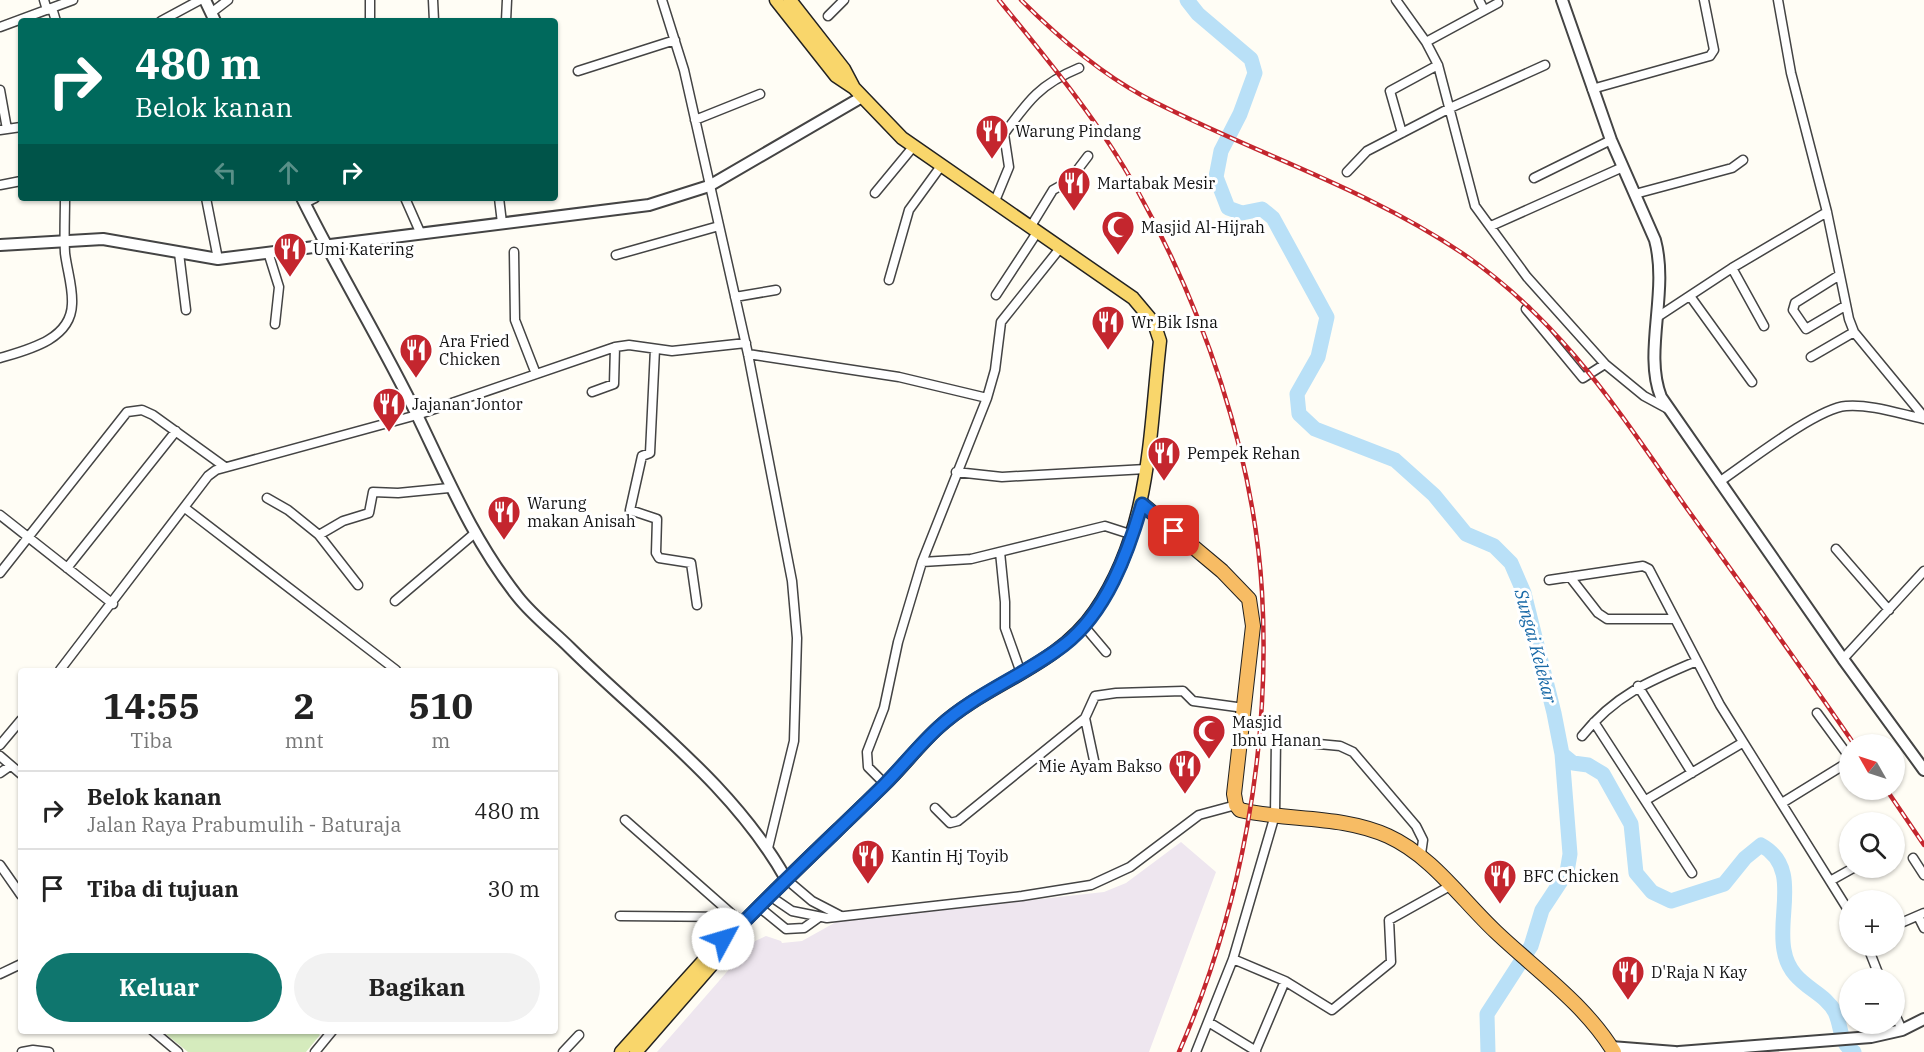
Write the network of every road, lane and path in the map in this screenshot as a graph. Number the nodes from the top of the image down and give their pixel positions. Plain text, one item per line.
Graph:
1 (44, 0) edge
2 (73, 0) edge
3 (200, 0) edge
4 (205, 0) edge
5 (228, 0) edge
6 (370, 0) edge
7 (433, 0) edge
8 (507, 0) edge
9 (662, 0) edge
10 (776, 0) edge
11 (790, 0) edge
12 (844, 0) edge
13 (1396, 0) edge
14 (1479, 0) edge
15 (1563, 0) edge
16 (1704, 0) edge
17 (1778, 0) edge
18 (1498, 3) dead end
19 (50, 9) junction
20 (1484, 10) junction
21 (828, 16) dead end
22 (213, 17) edge
23 (25, 18) edge
24 (54, 18) edge
25 (167, 18) edge
26 (370, 18) edge
27 (434, 18) edge
28 (506, 18) edge
29 (18, 21) edge
30 (0, 27) edge
31 (675, 40) junction
32 (1426, 42) junction
33 (1545, 64) dead end
34 (1438, 65) junction
35 (1079, 68) dead end
36 (578, 71) dead end
37 (1592, 89) junction
38 (0, 90) edge
39 (858, 93) junction
40 (760, 94) dead end
41 (1450, 108) junction
42 (695, 120) junction
43 (4, 130) edge
44 (1402, 133) junction
45 (1611, 140) junction
46 (913, 147) junction
47 (1088, 156) dead end
48 (1743, 160) dead end
49 (941, 166) junction
50 (1623, 167) junction
51 (1347, 172) dead end
52 (1534, 178) dead end
53 (18, 182) edge
54 (0, 185) edge
55 (709, 186) junction
56 (875, 193) dead end
57 (1635, 194) junction
58 (65, 201) edge
59 (207, 201) edge
60 (303, 201) edge
61 (406, 201) edge
62 (499, 201) edge
63 (994, 201) junction
64 (1827, 212) junction
65 (502, 223) junction
66 (719, 226) junction
67 (1491, 226) junction
68 (1035, 228) junction
69 (420, 232) junction
70 (65, 241) junction
71 (326, 243) junction
72 (0, 245) edge
73 (1061, 248) junction
74 (268, 252) junction
75 (514, 252) dead end
76 (179, 253) junction
77 (616, 255) dead end
78 (218, 259) junction
79 (1732, 268) junction
80 (1838, 276) junction
81 (889, 280) dead end
82 (776, 290) dead end
83 (996, 295) dead end
84 (1690, 296) junction
85 (735, 297) junction
86 (1845, 306) junction
87 (1526, 309) dead end
88 (186, 310) dead end
89 (1659, 316) junction
90 (275, 324) dead end
91 (1764, 326) dead end
92 (1854, 332) junction
93 (746, 343) junction
94 (615, 347) junction
95 (655, 349) junction
96 (748, 354) junction
97 (1811, 357) dead end
98 (0, 358) edge
99 (1605, 364) junction
100 (536, 374) junction
101 (1752, 382) dead end
102 (592, 392) dead end
103 (987, 398) junction
104 (1669, 409) junction
105 (417, 415) junction
106 (1924, 418) edge
107 (176, 431) junction
108 (225, 467) junction
109 (1146, 469) junction
110 (956, 472) junction
111 (1719, 482) junction
112 (449, 488) junction
113 (267, 498) dead end
114 (1142, 504) junction
115 (185, 508) junction
116 (0, 515) edge
117 (475, 533) junction
118 (319, 535) junction
119 (1133, 535) junction
120 (29, 537) junction
121 (1836, 549) dead end
122 (1000, 552) junction
123 (922, 562) junction
124 (67, 568) junction
125 (1924, 571) edge
126 (0, 573) edge
127 (1570, 577) junction
128 (1549, 580) dead end
129 (358, 585) dead end
130 (394, 601) dead end
131 (113, 604) junction
132 (697, 605) dead end
133 (1889, 610) junction
134 (1675, 619) junction
135 (1084, 626) junction
136 (1106, 652) dead end
137 (1843, 659) junction
138 (1697, 661) junction
139 (62, 668) edge
140 (393, 668) edge
141 (1021, 673) junction
142 (1638, 686) junction
143 (1244, 708) junction
144 (1817, 713) dead end
145 (1085, 718) junction
146 (1594, 722) junction
147 (18, 724) edge
148 (1582, 736) dead end
149 (1742, 743) junction
150 (1839, 744) edge
151 (0, 745) edge
152 (0, 756) edge
153 (1095, 765) dead end
154 (10, 766) junction
155 (1839, 767) edge
156 (1924, 770) edge
157 (18, 772) edge
158 (0, 773) edge
159 (1692, 773) junction
160 (885, 784) junction
161 (1646, 800) junction
162 (1782, 803) junction
163 (1236, 805) junction
164 (934, 808) dead end
165 (1275, 815) junction
166 (625, 820) dead end
167 (768, 848) junction
168 (1421, 854) junction
169 (1913, 858) dead end
170 (0, 865) edge
171 (1692, 873) dead end
172 (1924, 875) edge
173 (1839, 876) edge
174 (786, 879) junction
175 (1830, 881) junction
176 (1450, 886) junction
177 (18, 891) edge
178 (1839, 895) edge
179 (770, 896) junction
180 (759, 907) junction
181 (1921, 914) edge
182 (839, 915) junction
183 (620, 916) dead end
184 (818, 918) junction
185 (1905, 921) edge
186 (738, 924) junction
187 (1924, 928) edge
188 (1233, 959) junction
189 (18, 965) edge
190 (0, 974) edge
191 (1285, 981) junction
192 (1924, 1019) edge
193 (1210, 1023) junction
194 (1905, 1028) edge
195 (157, 1034) edge
196 (330, 1034) edge
197 (1880, 1034) edge
198 (579, 1035) dead end
199 (1612, 1050) edge
200 (1256, 1051) edge
201 (22, 1052) edge
202 (49, 1052) edge
203 (178, 1052) edge
204 (315, 1052) edge
205 (563, 1052) edge
206 (621, 1052) edge
207 (636, 1052) edge
208 (1196, 1052) edge
209 (1675, 1052) edge
210 (1679, 1052) edge

1 - 19 street
2 - 19 street
3 - 25 street
4 - 22 street
5 - 22 street
6 - 26 street
7 - 27 street
8 - 28 street
9 - 31 street
10 - 39 main road
11 - 39 main road
12 - 21 street
13 - 32 street
14 - 20 street
15 - 37 street
16 - 37 street
17 - 64 street
18 - 20 street
19 - 23 street
19 - 24 street
20 - 32 street
29 - 30 street
31 - 36 street
31 - 42 street
32 - 34 street
33 - 41 street
34 - 41 street
34 - 44 street
35 - 63 street
37 - 45 street
38 - 43 street
39 - 46 main road
39 - 55 street
40 - 42 street
41 - 44 street
41 - 67 street
42 - 55 street
44 - 51 street
45 - 50 street
45 - 52 street
46 - 49 main road
46 - 56 street
47 - 68 street
48 - 57 street
49 - 63 main road
49 - 81 street
50 - 57 street
50 - 67 street
53 - 54 street
55 - 65 street
55 - 66 street
57 - 89 street
58 - 70 street
59 - 78 street
60 - 71 street
61 - 69 street
62 - 65 street
63 - 68 main road
64 - 79 street
64 - 80 street
65 - 69 street
66 - 77 street
66 - 85 street
67 - 99 street
68 - 73 main road
68 - 83 street
69 - 71 street
70 - 72 street
70 - 76 street
70 - 98 street
71 - 74 street
71 - 105 street
73 - 103 street
73 - 109 main road
74 - 78 street
74 - 90 street
75 - 100 street
76 - 78 street
76 - 88 street
79 - 84 street
79 - 91 street
80 - 86 street
80 - 86 street
82 - 85 street
84 - 89 street
84 - 101 street
85 - 93 street
86 - 92 street
87 - 99 street
89 - 104 street
92 - 97 street
92 - 106 street
93 - 95 street
93 - 96 street
94 - 95 street
94 - 100 street
94 - 102 street
95 - 132 street
96 - 103 street
96 - 167 street
99 - 104 street
100 - 105 street
103 - 110 street
104 - 111 street
105 - 108 street
105 - 112 street
106 - 111 street
107 - 108 street
107 - 120 street
107 - 124 street
108 - 115 street
109 - 110 street
109 - 114 main road
110 - 123 street
111 - 137 street
112 - 117 street
112 - 118 street
113 - 118 street
114 - 119 main road
114 - 143 highway
115 - 131 street
115 - 140 street
116 - 120 street
117 - 130 street
117 - 167 street
118 - 129 street
119 - 122 street
119 - 135 main road
120 - 124 street
120 - 126 street
121 - 133 street
122 - 123 street
122 - 141 street
123 - 160 street
124 - 131 street
125 - 133 street
127 - 128 street
127 - 134 street
127 - 134 street
131 - 139 street
133 - 137 street
134 - 138 street
135 - 136 street
135 - 141 main road
137 - 156 street
138 - 142 street
138 - 149 street
141 - 160 main road
142 - 146 street
142 - 159 street
143 - 145 street
143 - 163 highway
144 - 150 street
145 - 153 street
145 - 164 street
146 - 148 street
146 - 161 street
147 - 151 street
149 - 159 street
149 - 162 street
152 - 154 street
154 - 157 street
154 - 158 street
155 - 162 street
159 - 161 street
160 - 174 main road
161 - 171 street
162 - 175 street
163 - 165 highway
163 - 182 street
165 - 168 highway
165 - 168 street
165 - 188 street
166 - 186 street
167 - 174 street
168 - 176 highway
169 - 172 street
170 - 177 street
173 - 175 street
174 - 179 main road
174 - 182 street
175 - 178 street
176 - 191 street
176 - 199 highway
179 - 180 main road
179 - 184 street
180 - 184 street
180 - 186 main road
181 - 185 street
181 - 187 street
182 - 184 street
183 - 186 street
186 - 206 main road
186 - 207 main road
188 - 191 street
188 - 193 street
189 - 190 street
191 - 200 street
192 - 194 street
193 - 200 street
193 - 208 street
195 - 203 street
196 - 204 street
197 - 210 street
198 - 205 street
199 - 209 street
201 - 202 street

